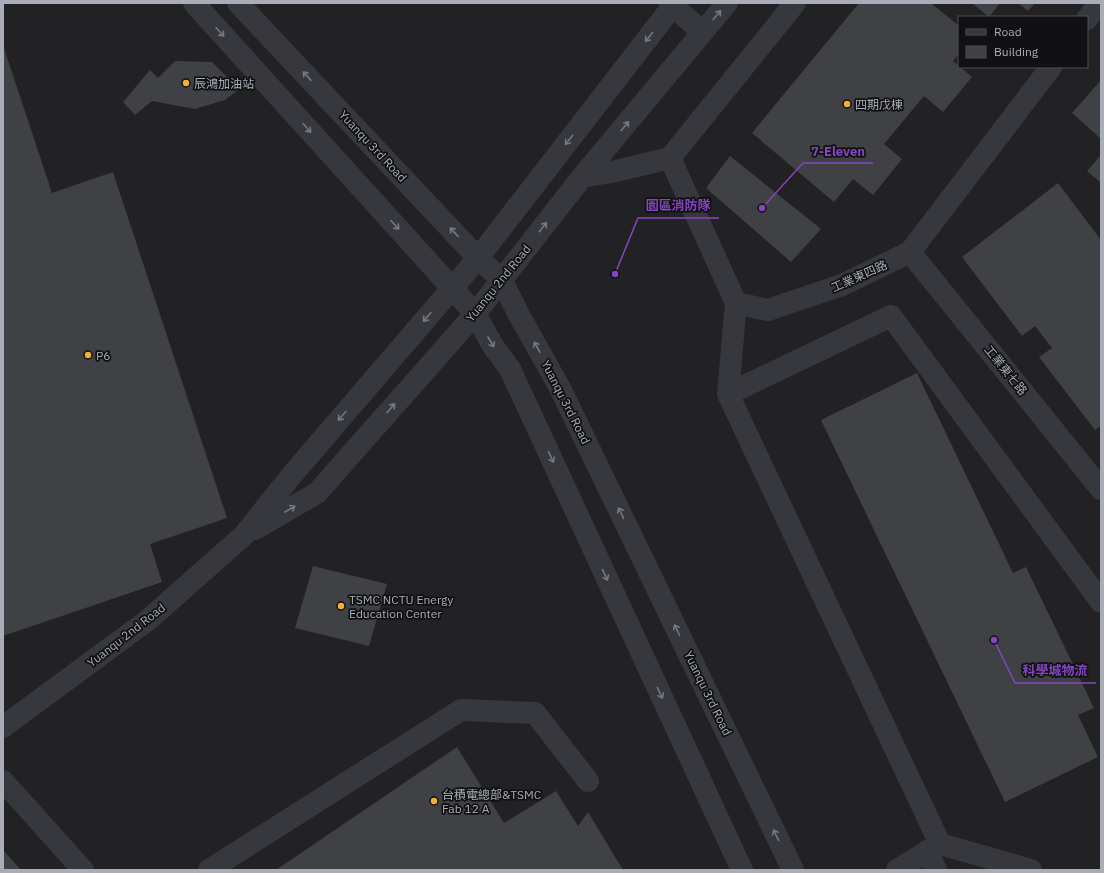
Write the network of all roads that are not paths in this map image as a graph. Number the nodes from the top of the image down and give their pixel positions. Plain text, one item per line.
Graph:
1 (194, 3) edge
2 (238, 3) edge
3 (727, 3) edge
4 (795, 3) edge
5 (1099, 3) edge
6 (673, 4) edge
7 (1088, 18) edge
8 (702, 32) junction
9 (1050, 68) edge
10 (670, 158) junction
11 (582, 177) junction
12 (910, 252) junction
13 (478, 258) junction
14 (501, 279) junction
15 (452, 288) junction
16 (736, 303) junction
17 (475, 314) junction
18 (728, 394) junction
19 (1101, 489) edge
20 (244, 535) junction
21 (1101, 602) edge
22 (3, 727) edge
23 (588, 781) dead end
24 (3, 782) edge
25 (935, 855) edge
26 (82, 870) edge
27 (209, 870) edge
28 (742, 870) edge
29 (793, 870) edge
30 (897, 870) edge
31 (1031, 870) edge

1 -> 15 street
13 -> 2 street, Yuanqu 3rd Road
8 -> 3 street, Yuanqu 2nd Road
4 - 10 street
5 - 7 street
6 - 8 street
6 -> 13 street, Yuanqu 2nd Road
11 -> 8 street, Yuanqu 2nd Road
9 - 12 street, 工業東四路
10 - 11 street
10 - 16 street
14 -> 11 street, Yuanqu 2nd Road
12 - 16 street, 工業東四路
12 - 19 street, 工業東七路
13 - 14 street, Yuanqu 3rd Road
13 - 15 street, Yuanqu 2nd Road
14 - 17 street, Yuanqu 2nd Road
29 -> 14 street, Yuanqu 3rd Road
15 - 17 street
15 -> 20 street, Yuanqu 2nd Road
16 - 18 street
20 -> 17 street, Yuanqu 2nd Road
17 -> 28 street
18 - 21 street
18 - 25 street
20 - 22 street, Yuanqu 2nd Road
23 - 27 street
24 - 26 street
25 - 30 street
25 - 31 street

